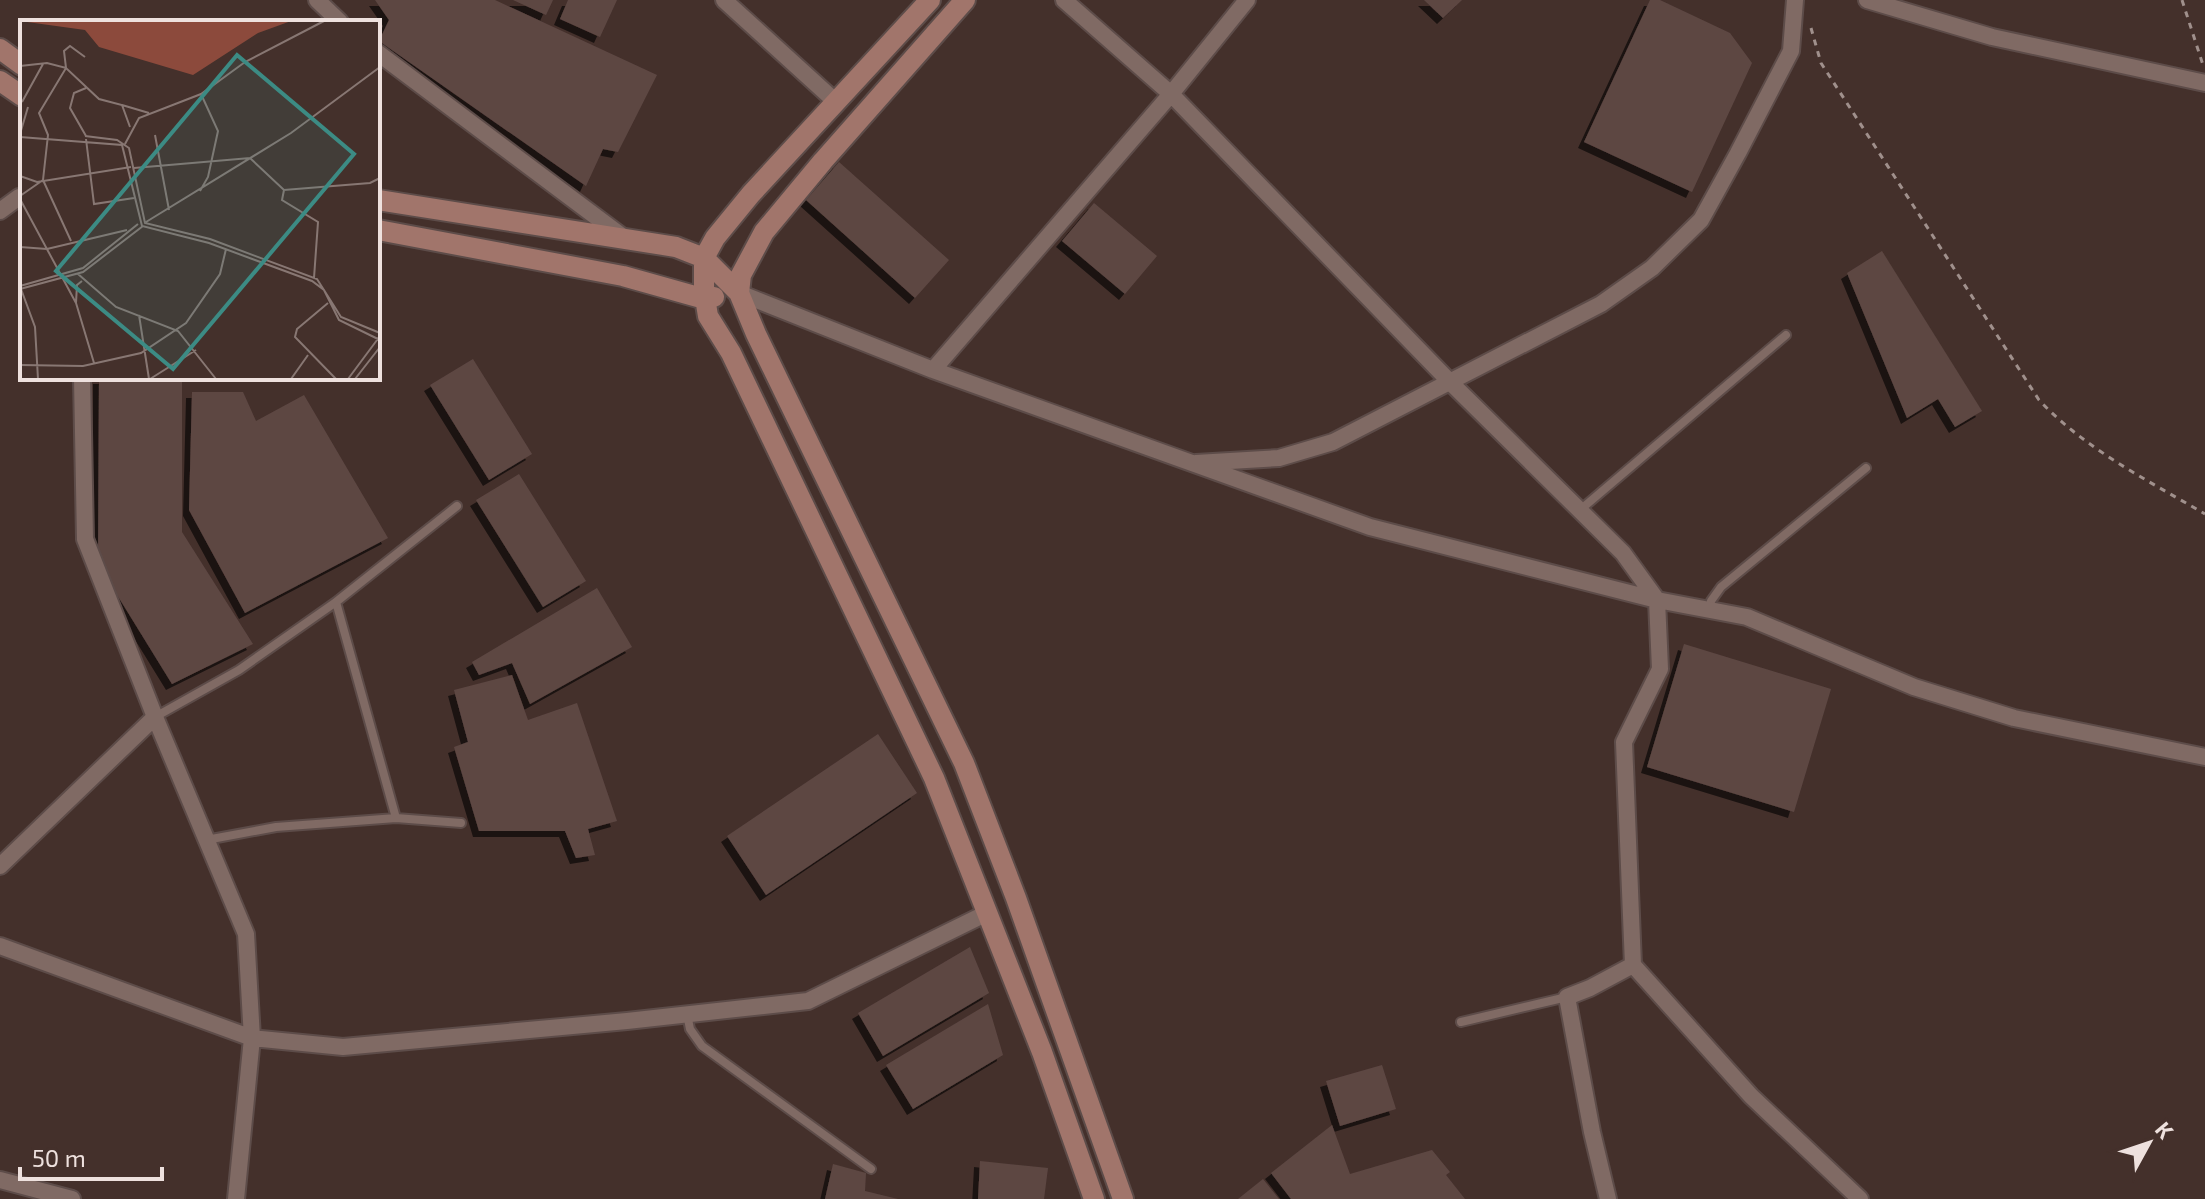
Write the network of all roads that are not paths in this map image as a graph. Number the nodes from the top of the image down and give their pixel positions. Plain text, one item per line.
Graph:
1 (317, 0) edge
2 (724, 0) edge
3 (930, 0) edge
4 (965, 0) edge
5 (1064, 0) edge
6 (1247, 0) edge
7 (1795, 0) edge
8 (1867, 0) edge
9 (338, 20) edge
10 (0, 49) edge
11 (380, 55) edge
12 (20, 64) edge
13 (0, 81) edge
14 (2205, 83) edge
15 (1171, 94) junction
16 (20, 95) edge
17 (836, 102) junction
18 (799, 142) junction
19 (823, 161) junction
20 (20, 197) edge
21 (380, 200) edge
22 (0, 211) edge
23 (380, 230) edge
24 (627, 241) junction
25 (704, 258) junction
26 (739, 293) junction
27 (705, 299) junction
28 (1786, 335) dead end
29 (933, 370) junction
30 (82, 380) edge
31 (1450, 382) junction
32 (1188, 464) junction
33 (1866, 468) dead end
34 (457, 506) dead end
35 (1580, 510) junction
36 (1657, 600) junction
37 (336, 602) junction
38 (1710, 610) junction
39 (155, 717) junction
40 (2205, 757) edge
41 (396, 818) junction
42 (461, 823) dead end
43 (206, 840) junction
44 (0, 866) edge
45 (987, 913) junction
46 (0, 946) edge
47 (1633, 965) junction
48 (1567, 997) junction
49 (687, 1014) junction
50 (1461, 1022) dead end
51 (252, 1038) junction
52 (871, 1169) dead end
53 (0, 1180) edge
54 (72, 1199) edge
55 (236, 1199) edge
56 (1094, 1199) edge
57 (1123, 1199) edge
58 (1608, 1199) edge
59 (1860, 1199) edge

1 - 9 street
2 - 17 street
3 - 17 street
4 - 19 street
5 - 15 street
6 - 15 street
7 - 31 street
8 - 14 street
10 - 12 street
11 - 24 street
13 - 16 street
15 - 29 street
15 - 31 street
17 - 18 street
18 - 19 street
18 - 25 street
19 - 26 street
20 - 22 street
21 - 24 street
23 - 27 street
24 - 25 street
25 - 26 street
25 - 27 street
26 - 27 street
26 - 29 street
26 - 57 street
27 - 45 street
28 - 35 lane
29 - 32 street
30 - 39 street
31 - 32 street
31 - 35 street
32 - 36 street
33 - 38 lane
34 - 37 lane
35 - 36 street
36 - 38 street
36 - 47 street
37 - 39 lane
37 - 41 lane
38 - 40 street
39 - 43 street
39 - 44 street
41 - 42 lane
41 - 43 lane
43 - 51 street
45 - 49 street
45 - 56 street
46 - 51 street
47 - 48 street
47 - 59 street
48 - 50 lane
48 - 58 street
49 - 51 street
49 - 52 lane
51 - 55 street
53 - 54 street

